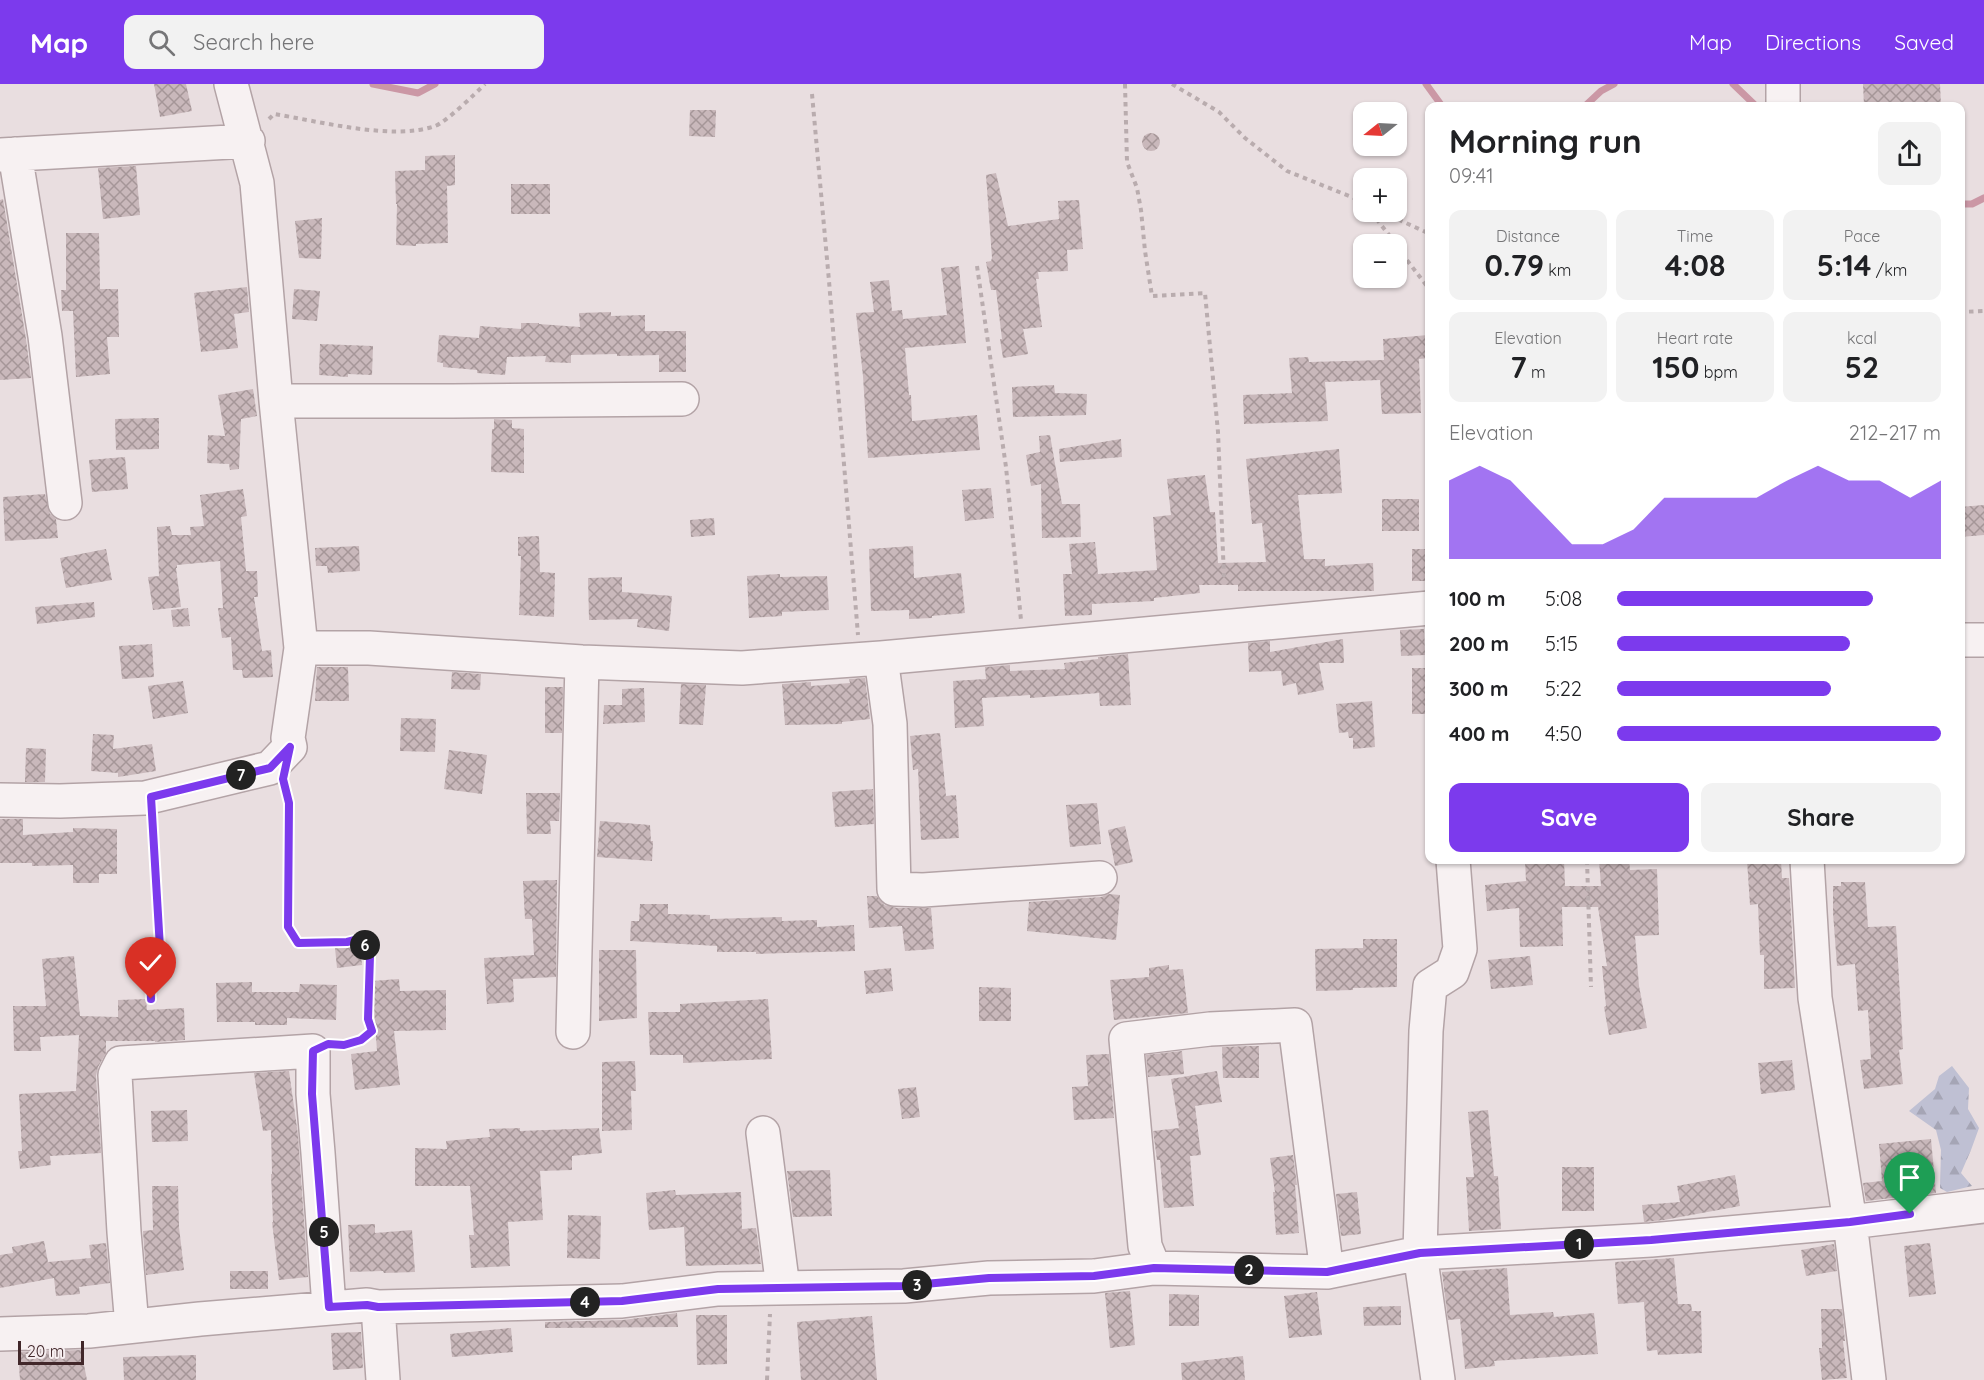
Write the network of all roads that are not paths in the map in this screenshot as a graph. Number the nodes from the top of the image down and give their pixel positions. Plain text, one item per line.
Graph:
1 (231, 84) edge
2 (1783, 84) edge
3 (1783, 102) edge
4 (248, 141) junction
5 (7, 155) edge
6 (682, 399) dead end
7 (276, 401) junction
8 (66, 503) dead end
9 (1425, 608) edge
10 (1965, 640) edge
11 (1984, 640) edge
12 (301, 648) junction
13 (870, 659) junction
14 (582, 662) junction
15 (0, 800) edge
16 (1454, 864) edge
17 (1807, 864) edge
18 (1101, 878) dead end
19 (573, 1032) dead end
20 (763, 1133) dead end
21 (1984, 1206) edge
22 (1850, 1222) junction
23 (1420, 1253) junction
24 (1154, 1268) junction
25 (1327, 1272) junction
26 (777, 1288) junction
27 (329, 1307) junction
28 (378, 1307) junction
29 (132, 1326) junction
30 (0, 1334) edge
31 (382, 1380) edge
32 (1438, 1380) edge
33 (1869, 1380) edge

1 - 4 street
2 - 3 street
4 - 5 street
4 - 7 street
5 - 8 street
6 - 7 street
7 - 12 street
9 - 13 street
10 - 11 street
12 - 14 street
12 - 15 street
13 - 14 street
13 - 18 street
14 - 19 street
16 - 23 street
17 - 22 street
20 - 26 street
21 - 22 street
22 - 23 street
22 - 33 street
23 - 25 street
23 - 32 street
24 - 25 street
24 - 25 street
24 - 26 street
26 - 28 street
27 - 28 street
27 - 29 street
27 - 29 street
28 - 31 street
29 - 30 street

